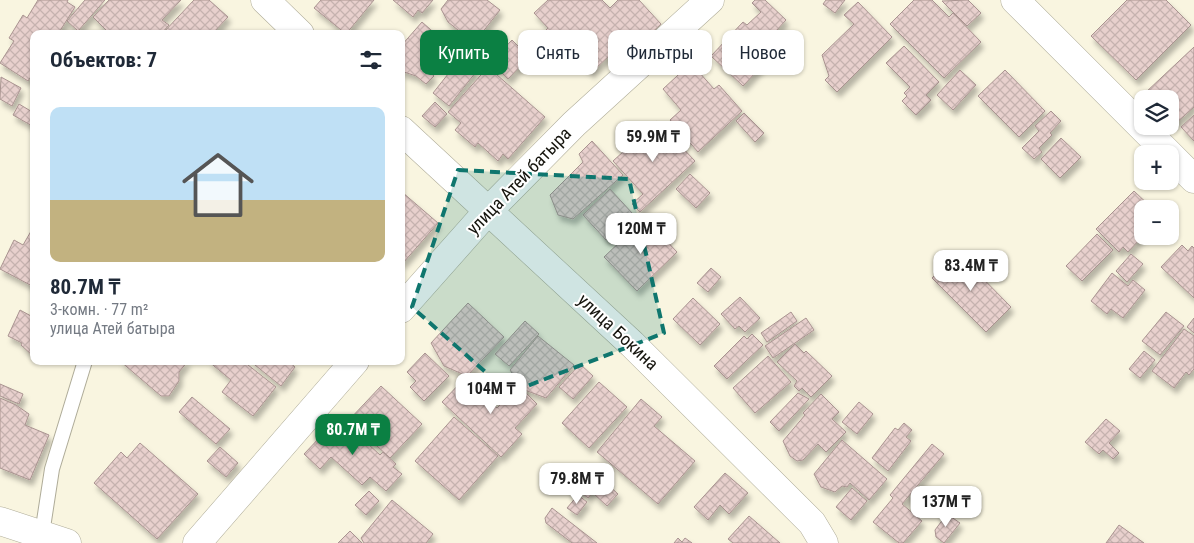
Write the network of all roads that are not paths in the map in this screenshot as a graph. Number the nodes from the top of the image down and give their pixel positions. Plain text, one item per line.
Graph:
1 (265, 0) edge
2 (710, 0) edge
3 (1015, 0) edge
4 (296, 30) edge
5 (405, 134) edge
6 (1160, 145) edge
7 (1179, 164) edge
8 (1194, 179) edge
9 (487, 212) junction
10 (405, 304) edge
11 (84, 365) edge
12 (352, 365) edge
13 (0, 521) edge
14 (42, 534) junction
15 (67, 543) edge
16 (197, 543) edge
17 (824, 543) edge

1 - 4 street
2 - 9 street, улица Атей батыра
3 - 6 street
5 - 9 street, улица Бокина
7 - 8 street
9 - 10 street, улица Атей батыра
9 - 17 street, улица Бокина
11 - 14 lane
12 - 16 street
13 - 14 street
14 - 15 street

